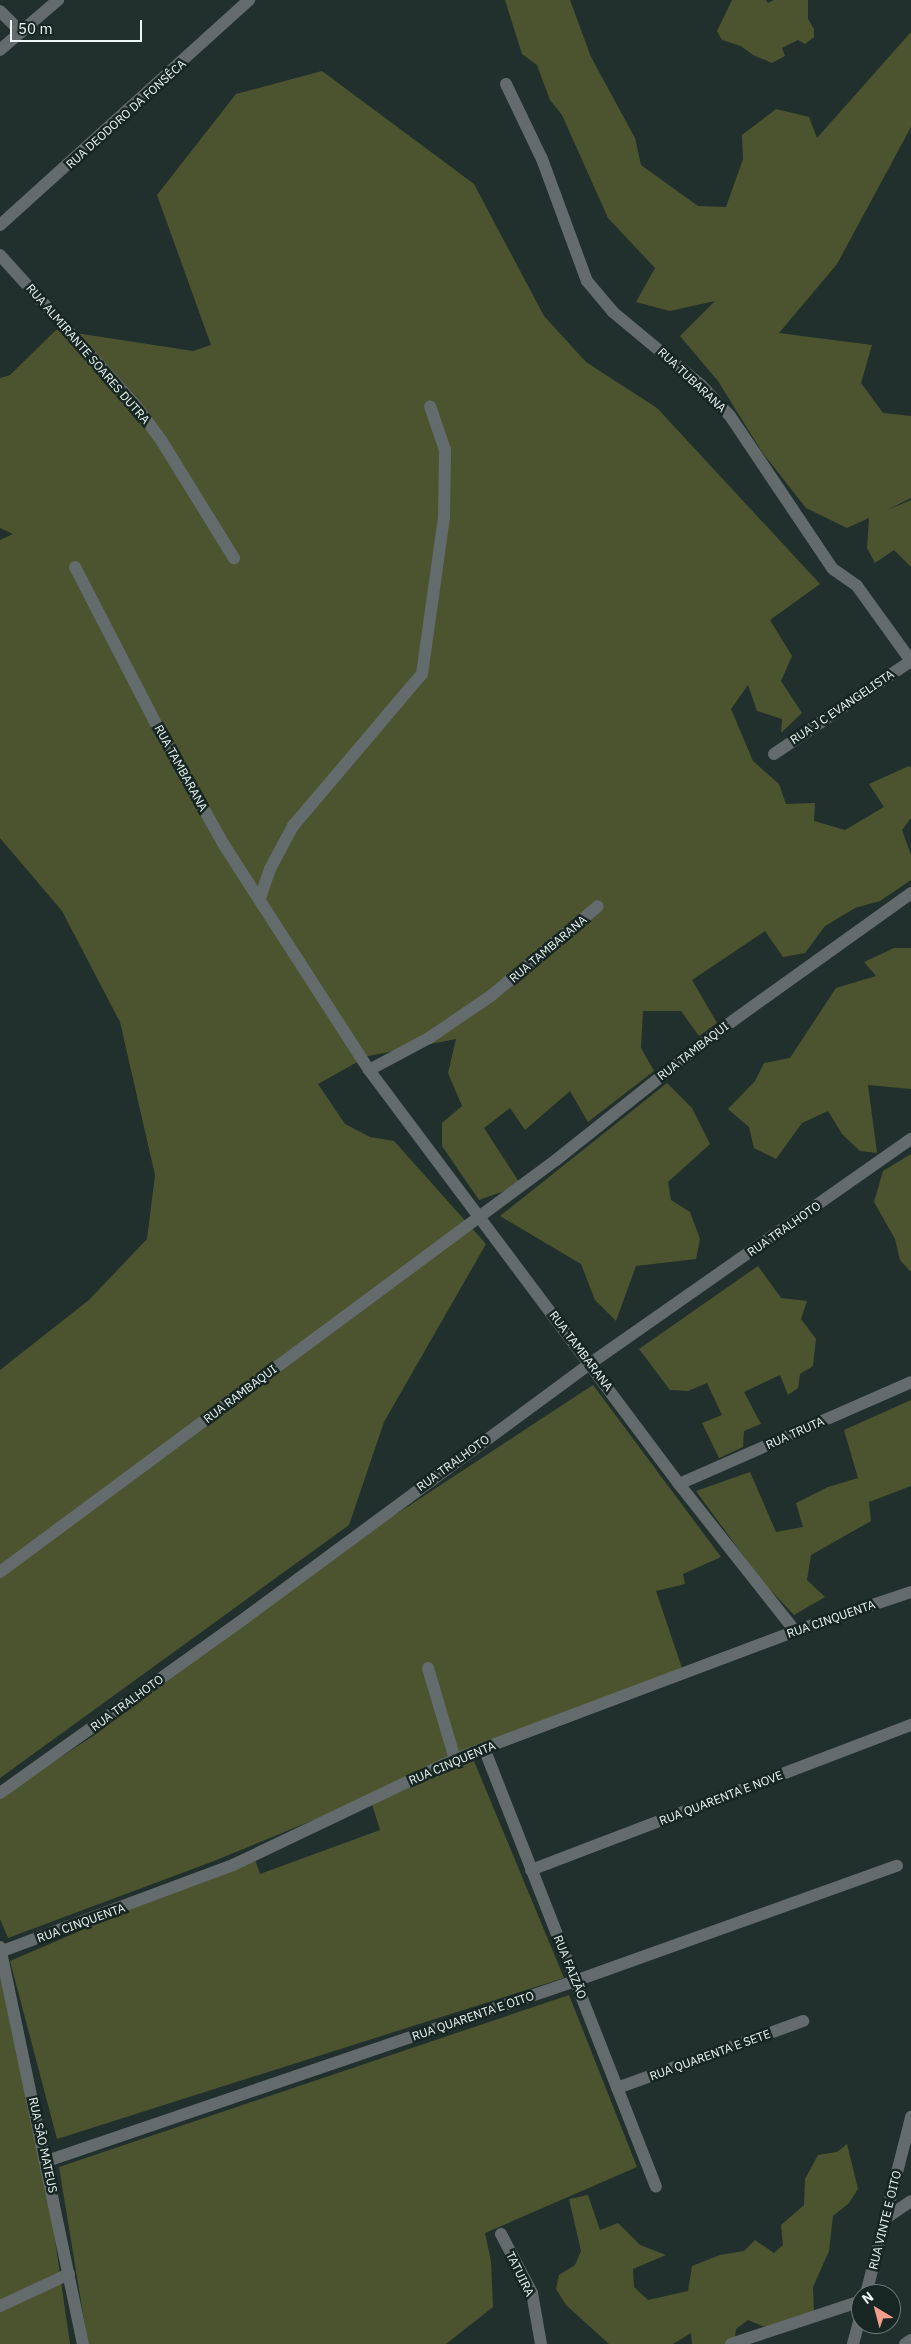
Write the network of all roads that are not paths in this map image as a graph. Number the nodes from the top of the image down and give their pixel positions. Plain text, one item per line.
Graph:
1 (58, 0) edge
2 (249, 0) edge
3 (0, 11) edge
4 (21, 32) junction
5 (0, 50) edge
6 (506, 84) dead end
7 (0, 225) edge
8 (0, 255) edge
9 (430, 406) dead end
10 (234, 558) dead end
11 (75, 567) dead end
12 (911, 661) edge
13 (774, 754) dead end
14 (911, 893) edge
15 (260, 898) junction
16 (598, 906) dead end
17 (369, 1070) junction
18 (911, 1139) edge
19 (478, 1215) junction
20 (591, 1363) junction
21 (911, 1382) edge
22 (679, 1484) junction
23 (0, 1572) edge
24 (911, 1592) edge
25 (795, 1631) junction
26 (428, 1668) dead end
27 (911, 1725) edge
28 (484, 1748) junction
29 (455, 1759) junction
30 (0, 1793) edge
31 (897, 1866) dead end
32 (531, 1870) junction
33 (1, 1950) edge
34 (575, 1981) junction
35 (803, 2021) dead end
36 (617, 2088) junction
37 (911, 2117) edge
38 (47, 2161) junction
39 (656, 2186) dead end
40 (911, 2202) edge
41 (886, 2218) junction
42 (501, 2234) dead end
43 (70, 2274) junction
44 (869, 2284) edge
45 (851, 2304) edge
46 (0, 2306) edge
47 (911, 2340) edge
48 (83, 2344) edge
49 (541, 2344) edge
50 (731, 2344) edge
51 (906, 2344) edge

1 - 4 street
2 - 7 street, RUA DEODORO DA FONSÊCA
3 - 4 street
4 - 5 street
6 - 12 street, RUA TUBARANA
8 - 10 street, RUA ALMIRANTE SOARES DUTRA
9 - 15 street
11 - 15 street, RUA TAMBARANA
12 - 13 street, RUA J C EVANGELISTA
14 - 19 street, RUA TAMBAQUI
15 - 17 street, RUA TAMBARANA
16 - 17 street, RUA TAMBARANA
17 - 19 street, RUA TAMBARANA
18 - 20 street, RUA TRALHOTO
19 - 20 street, RUA TAMBARANA
19 - 23 street, RUA RAMBAQUI
20 - 22 street, RUA TAMBARANA
20 - 30 street, RUA TRALHOTO
21 - 22 street, RUA TRUTA
22 - 25 street, RUA TAMBARANA
24 - 25 street, RUA CINQUENTA
25 - 28 street, RUA CINQUENTA
26 - 29 street
27 - 32 street, RUA QUARENTA E NOVE
28 - 29 street, RUA CINQUENTA
28 - 32 street, RUA FAIZÃO
29 - 33 street, RUA CINQUENTA
31 - 34 street, RUA QUARENTA E OITO
32 - 34 street, RUA FAIZÃO
33 - 38 street, RUA SÃO MATEUS
34 - 36 street, RUA FAIZÃO
34 - 38 street, RUA QUARENTA E OITO
35 - 36 street, RUA QUARENTA E SETE
36 - 39 street, RUA FAIZÃO
37 - 41 street, RUA VINTE E OITO
38 - 43 street, RUA SÃO MATEUS
40 - 41 street
41 - 44 street, RUA VINTE E OITO
42 - 49 street, TATUIRA
43 - 46 street
43 - 48 street, RUA SÃO MATEUS
45 - 50 street
47 - 51 street

